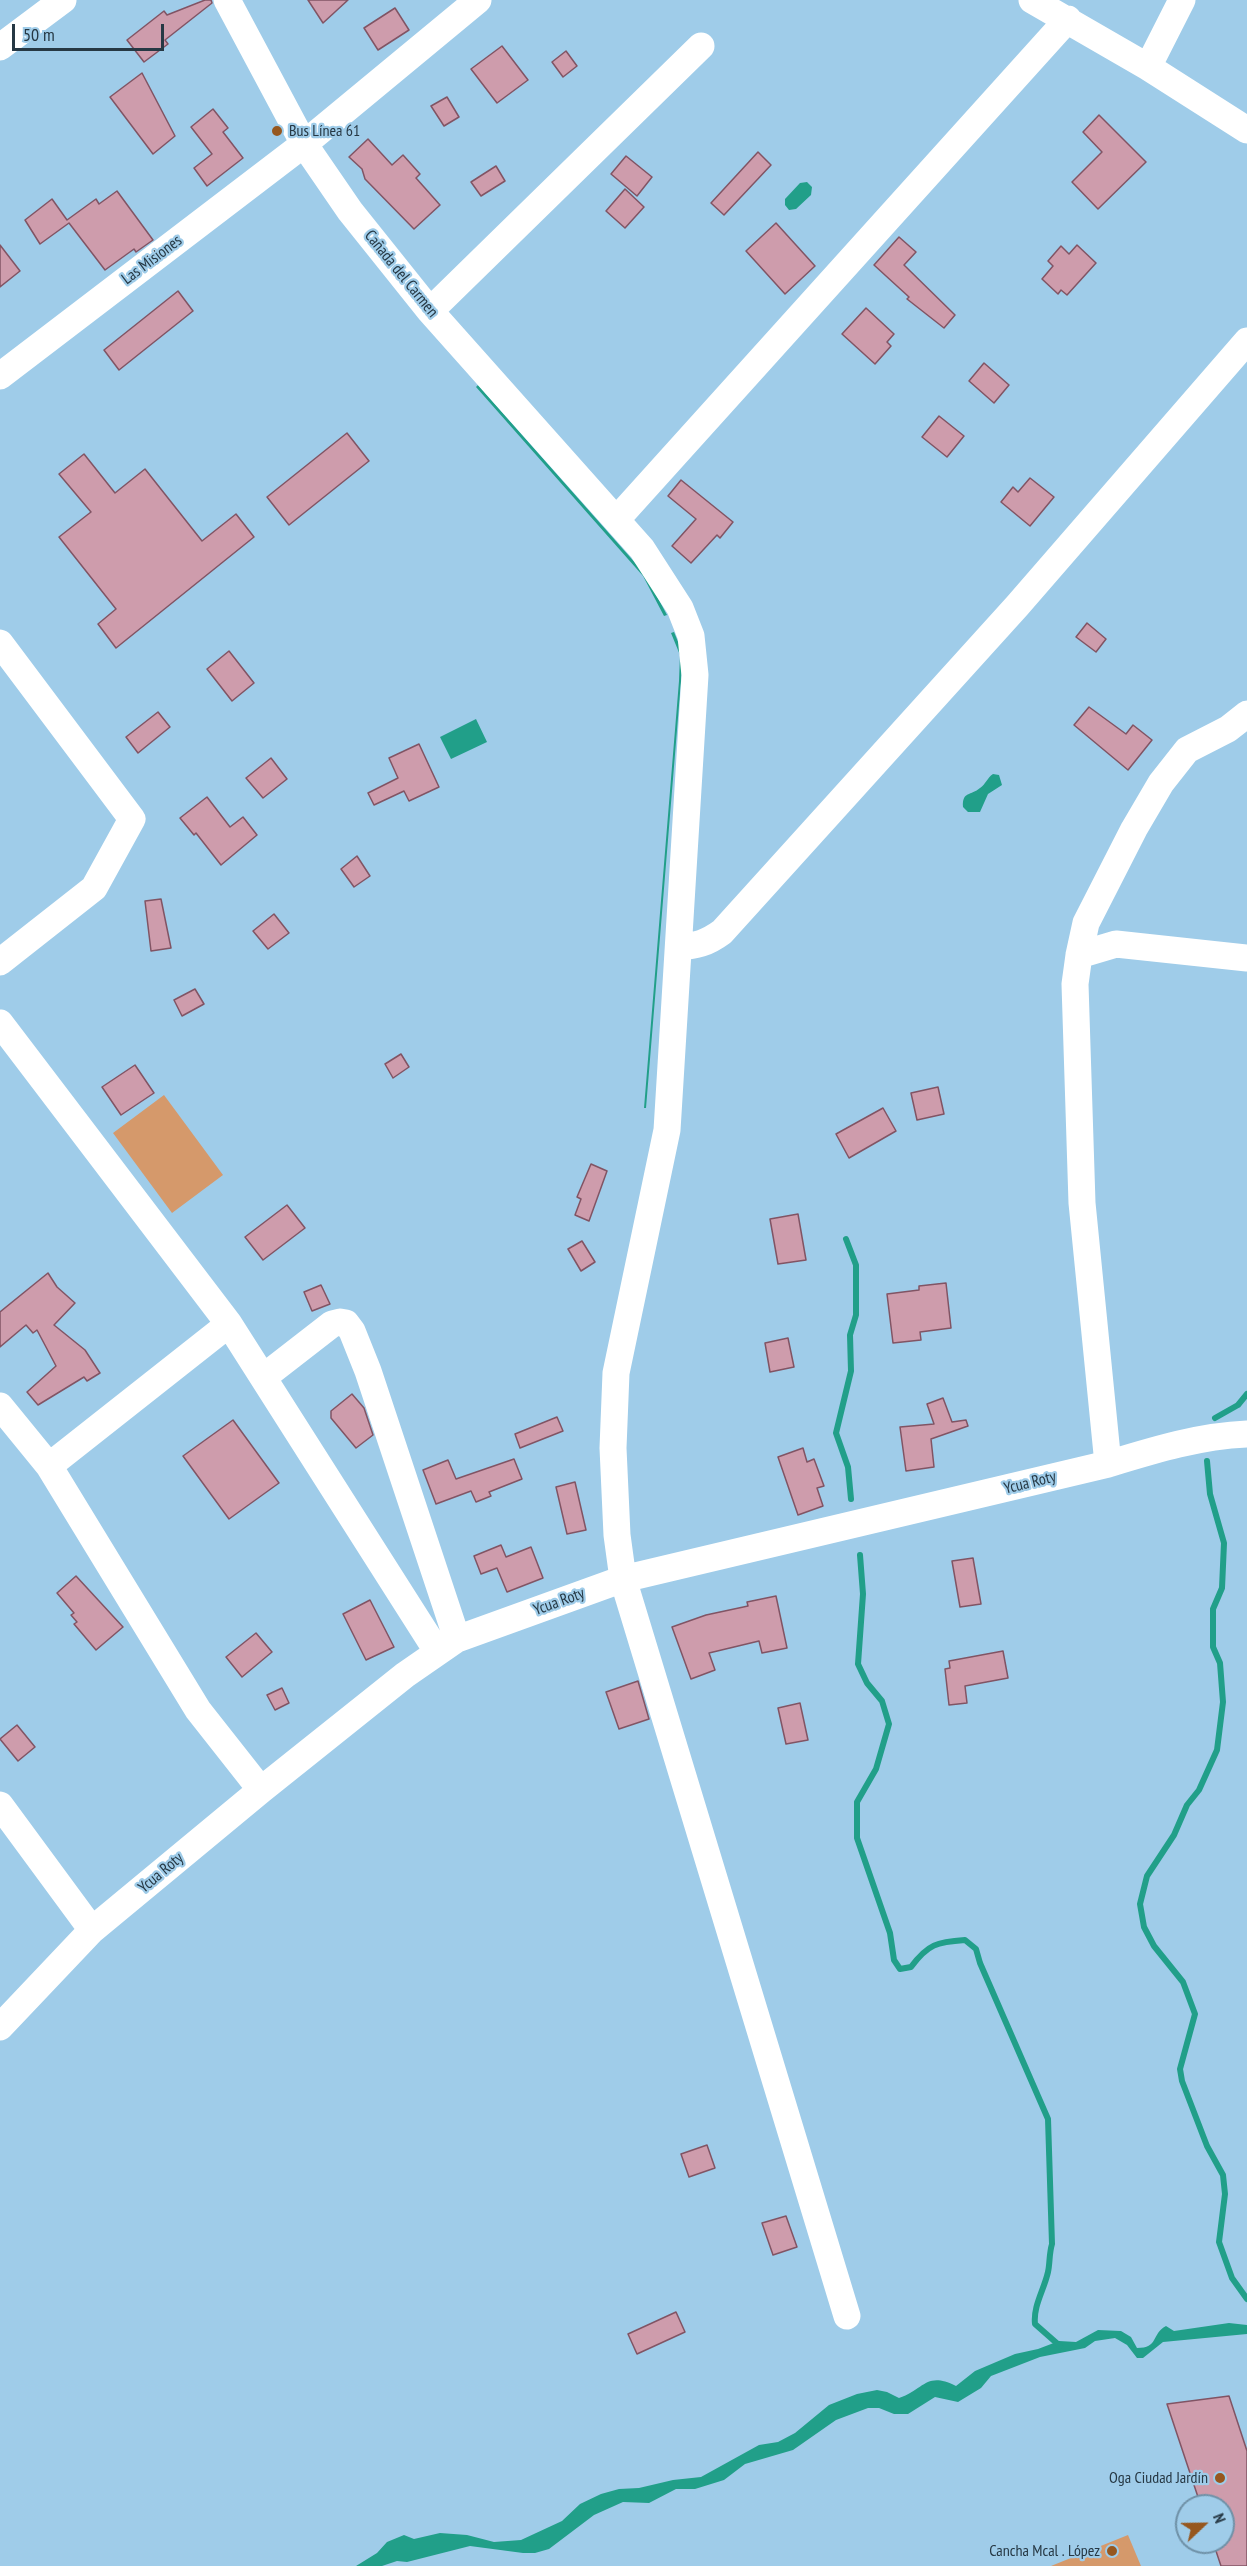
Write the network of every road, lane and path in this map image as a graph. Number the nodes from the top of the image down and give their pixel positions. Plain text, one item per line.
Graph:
1 (63, 0) edge
2 (227, 0) edge
3 (478, 0) edge
4 (1032, 0) edge
5 (1182, 0) edge
6 (1068, 19) junction
7 (701, 46) dead end
8 (0, 47) edge
9 (1148, 67) junction
10 (1247, 130) edge
11 (304, 144) junction
12 (430, 311) junction
13 (1247, 341) edge
14 (0, 376) edge
15 (617, 519) junction
16 (0, 643) edge
17 (1241, 725) edge
18 (679, 947) junction
19 (1078, 955) junction
20 (1247, 958) edge
21 (0, 962) edge
22 (0, 1023) edge
23 (229, 1324) junction
24 (265, 1376) junction
25 (0, 1406) edge
26 (1247, 1434) edge
27 (1108, 1464) junction
28 (49, 1466) junction
29 (623, 1579) junction
30 (447, 1645) junction
31 (261, 1790) junction
32 (0, 1805) edge
33 (92, 1930) junction
34 (0, 2027) edge
35 (847, 2316) dead end

1 - 8 street
2 - 11 street, Cañada del Carmen
3 - 11 street, Las Misiones
4 - 6 street
5 - 9 street
6 - 9 street
6 - 15 street
7 - 12 street
9 - 10 street
11 - 12 street, Cañada del Carmen
11 - 14 street, Las Misiones
12 - 15 street, Cañada del Carmen
13 - 18 street
15 - 18 street, Cañada del Carmen
16 - 21 street
17 - 19 street
18 - 29 street, Cañada del Carmen
19 - 20 street
19 - 27 street
22 - 23 street
23 - 24 street
23 - 28 street
24 - 30 street
24 - 30 street
25 - 28 street
26 - 27 street, Ycua Roty
27 - 29 street, Ycua Roty
28 - 31 street
29 - 30 street, Ycua Roty
29 - 35 street, Cañada del Carmen
30 - 31 street, Ycua Roty
31 - 33 street, Ycua Roty
32 - 33 street
33 - 34 street, Ycua Roty

